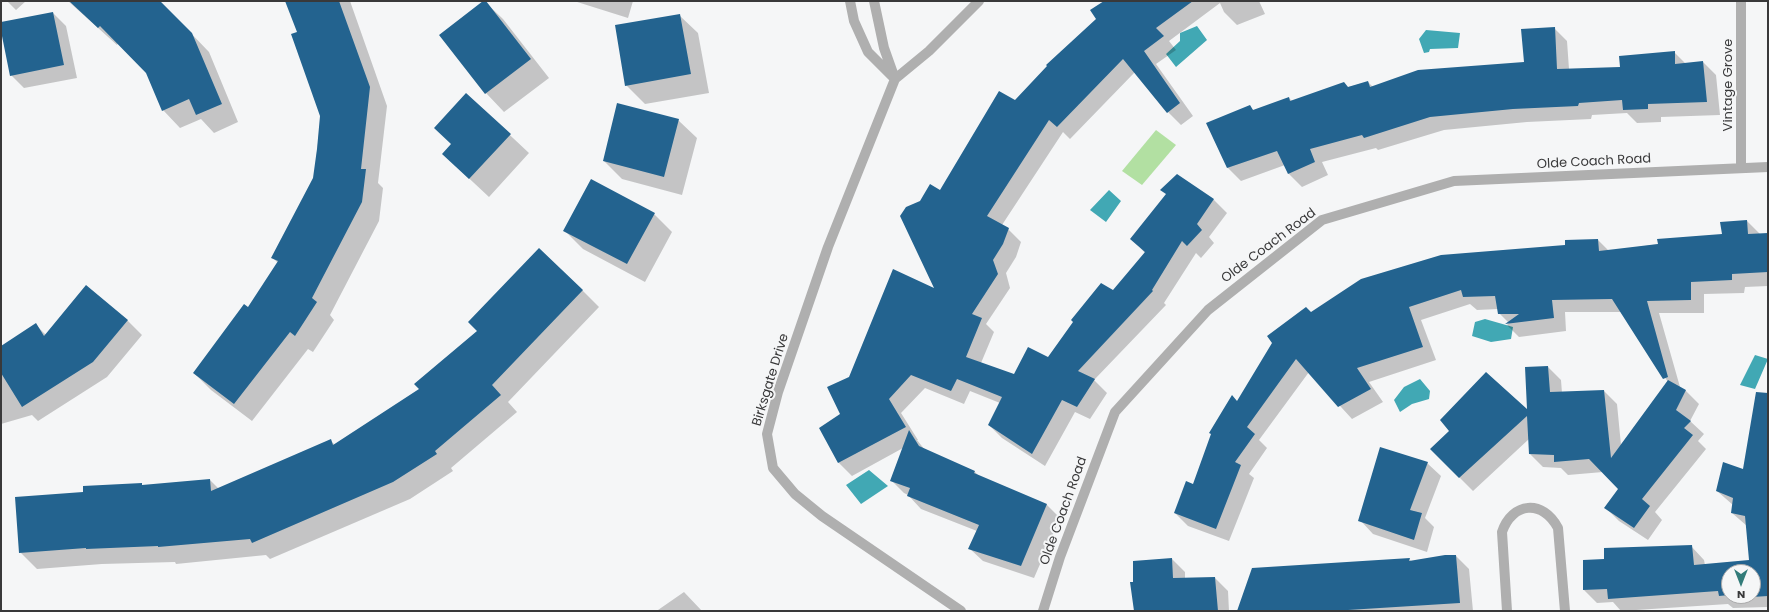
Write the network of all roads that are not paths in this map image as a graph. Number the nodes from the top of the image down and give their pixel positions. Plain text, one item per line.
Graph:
1 (850, 1) edge
2 (874, 1) edge
3 (980, 1) edge
4 (1741, 1) edge
5 (895, 79) junction
6 (1768, 167) edge
7 (1741, 168) junction
8 (961, 611) edge
9 (1043, 611) edge
10 (1506, 611) edge
11 (1565, 611) edge

1 - 5 street
2 - 5 street
3 - 5 street
4 - 7 street, Vintage Grove
5 - 8 street, Birksgate Drive
6 - 7 street, Olde Coach Road
7 - 9 street, Olde Coach Road
10 - 11 street

